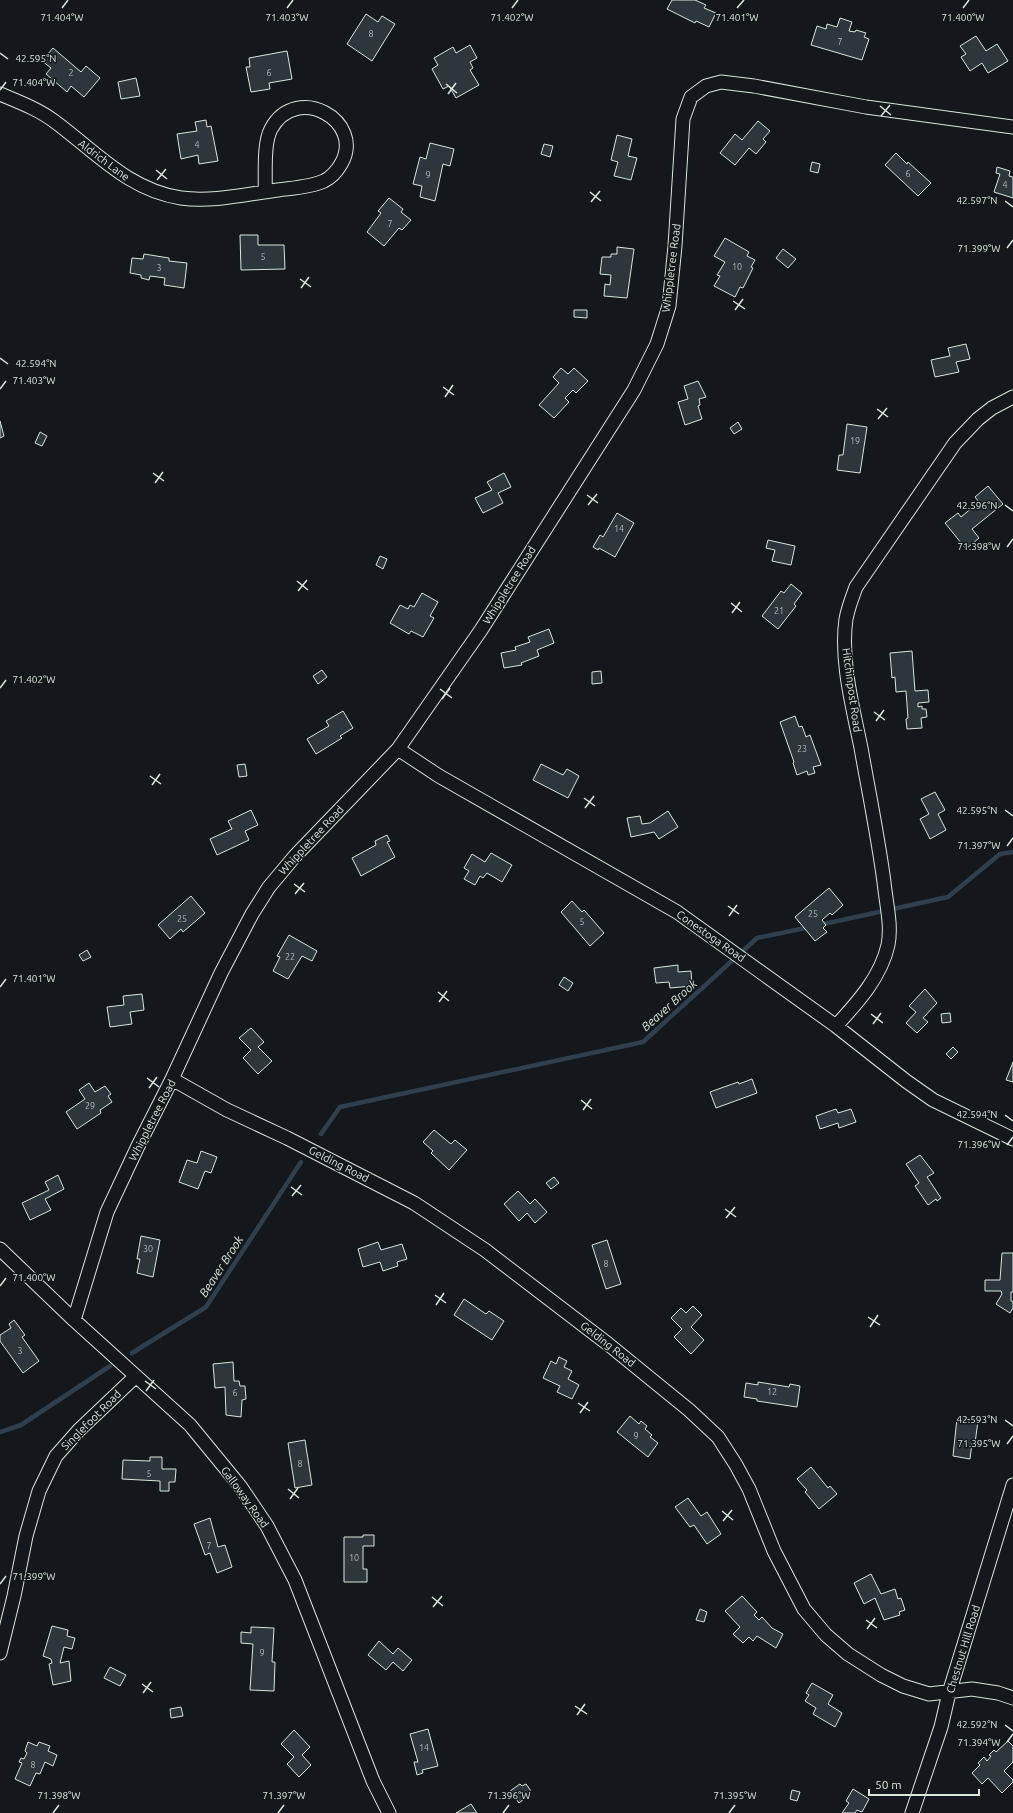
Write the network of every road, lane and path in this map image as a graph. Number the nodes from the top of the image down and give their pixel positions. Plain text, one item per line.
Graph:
1 (0, 94) edge
2 (1013, 127) edge
3 (265, 192) junction
4 (1013, 397) edge
5 (398, 749) junction
6 (836, 1026) junction
7 (172, 1079) junction
8 (1013, 1139) edge
9 (0, 1249) edge
10 (74, 1320) junction
11 (136, 1376) junction
12 (1013, 1485) edge
13 (0, 1653) edge
14 (949, 1693) junction
15 (1013, 1698) edge
16 (389, 1813) edge
17 (912, 1813) edge

1 - 3 street, Aldrich Lane
2 - 5 street, Whippletree Road
3 - 3 street, Aldrich Lane
4 - 6 street, Hitchinpost Road
5 - 6 street, Conestoga Road
5 - 7 street, Whippletree Road
6 - 8 street, Conestoga Road
7 - 10 street, Whippletree Road
7 - 14 street, Gelding Road
9 - 10 street, Galloway Road
10 - 11 street, Galloway Road
11 - 13 street, Singlefoot Road
11 - 16 street, Galloway Road
12 - 14 street, Chestnut Hill Road
14 - 15 street, Gelding Road
14 - 17 street, Chestnut Hill Road

